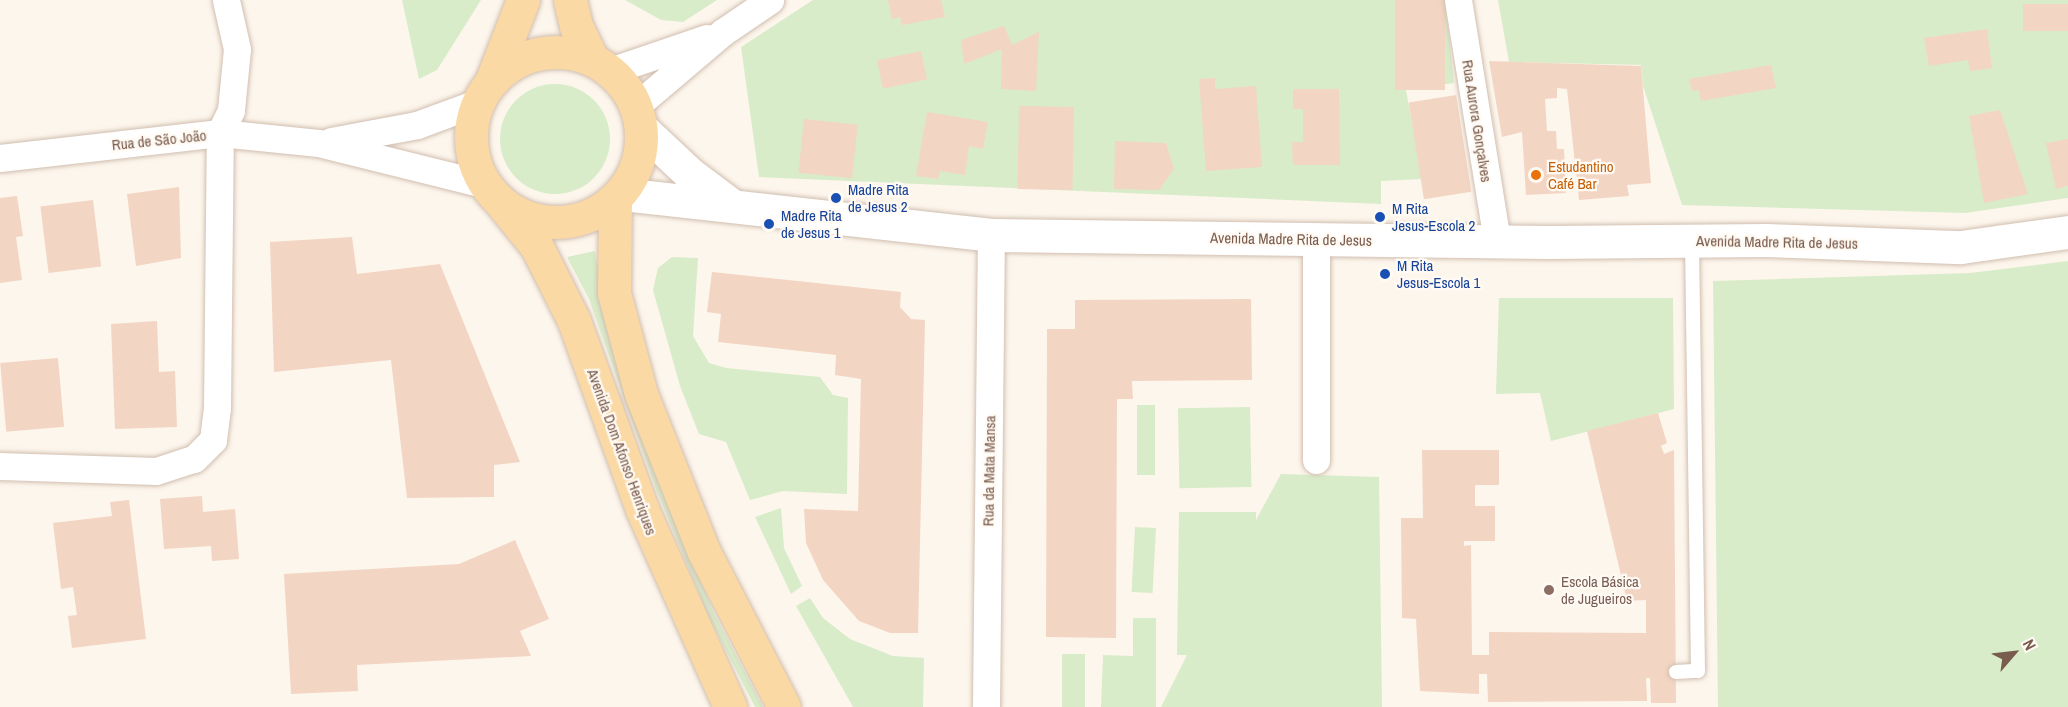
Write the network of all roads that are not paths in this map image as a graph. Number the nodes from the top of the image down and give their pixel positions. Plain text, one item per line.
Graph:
1 (226, 0) edge
2 (523, 0) edge
3 (570, 0) edge
4 (770, 0) edge
5 (1458, 0) edge
6 (723, 33) junction
7 (601, 65) junction
8 (484, 92) junction
9 (639, 117) junction
10 (220, 133) junction
11 (318, 143) junction
12 (0, 158) edge
13 (493, 194) junction
14 (618, 197) junction
15 (732, 205) junction
16 (2068, 232) edge
17 (991, 236) junction
18 (1316, 239) junction
19 (1692, 241) junction
20 (1497, 242) junction
21 (1316, 460) dead end
22 (0, 466) edge
23 (1676, 672) dead end
24 (730, 707) edge
25 (784, 707) edge
26 (987, 707) edge

1 - 10 street
2 - 8 main road
3 - 7 main road
4 - 6 street
5 - 20 street, Rua Aurora Gonçalves
6 - 7 street
6 - 9 street
7 - 8 main road
7 - 9 main road
8 - 11 street
8 - 13 main road
9 - 14 main road
9 - 15 street
10 - 11 street, Rua de São João
10 - 12 street, Rua de São João
10 - 22 street
11 - 13 street
13 - 14 main road
13 - 24 main road, Avenida Dom Afonso Henriques
14 - 15 street, Avenida Madre Rita de Jesus
14 - 25 main road
15 - 17 street, Avenida Madre Rita de Jesus
16 - 19 street, Avenida Madre Rita de Jesus
17 - 18 street, Avenida Madre Rita de Jesus
17 - 26 street, Rua da Mata Mansa
18 - 20 street, Avenida Madre Rita de Jesus
18 - 21 street
19 - 20 street, Avenida Madre Rita de Jesus
19 - 23 lane

